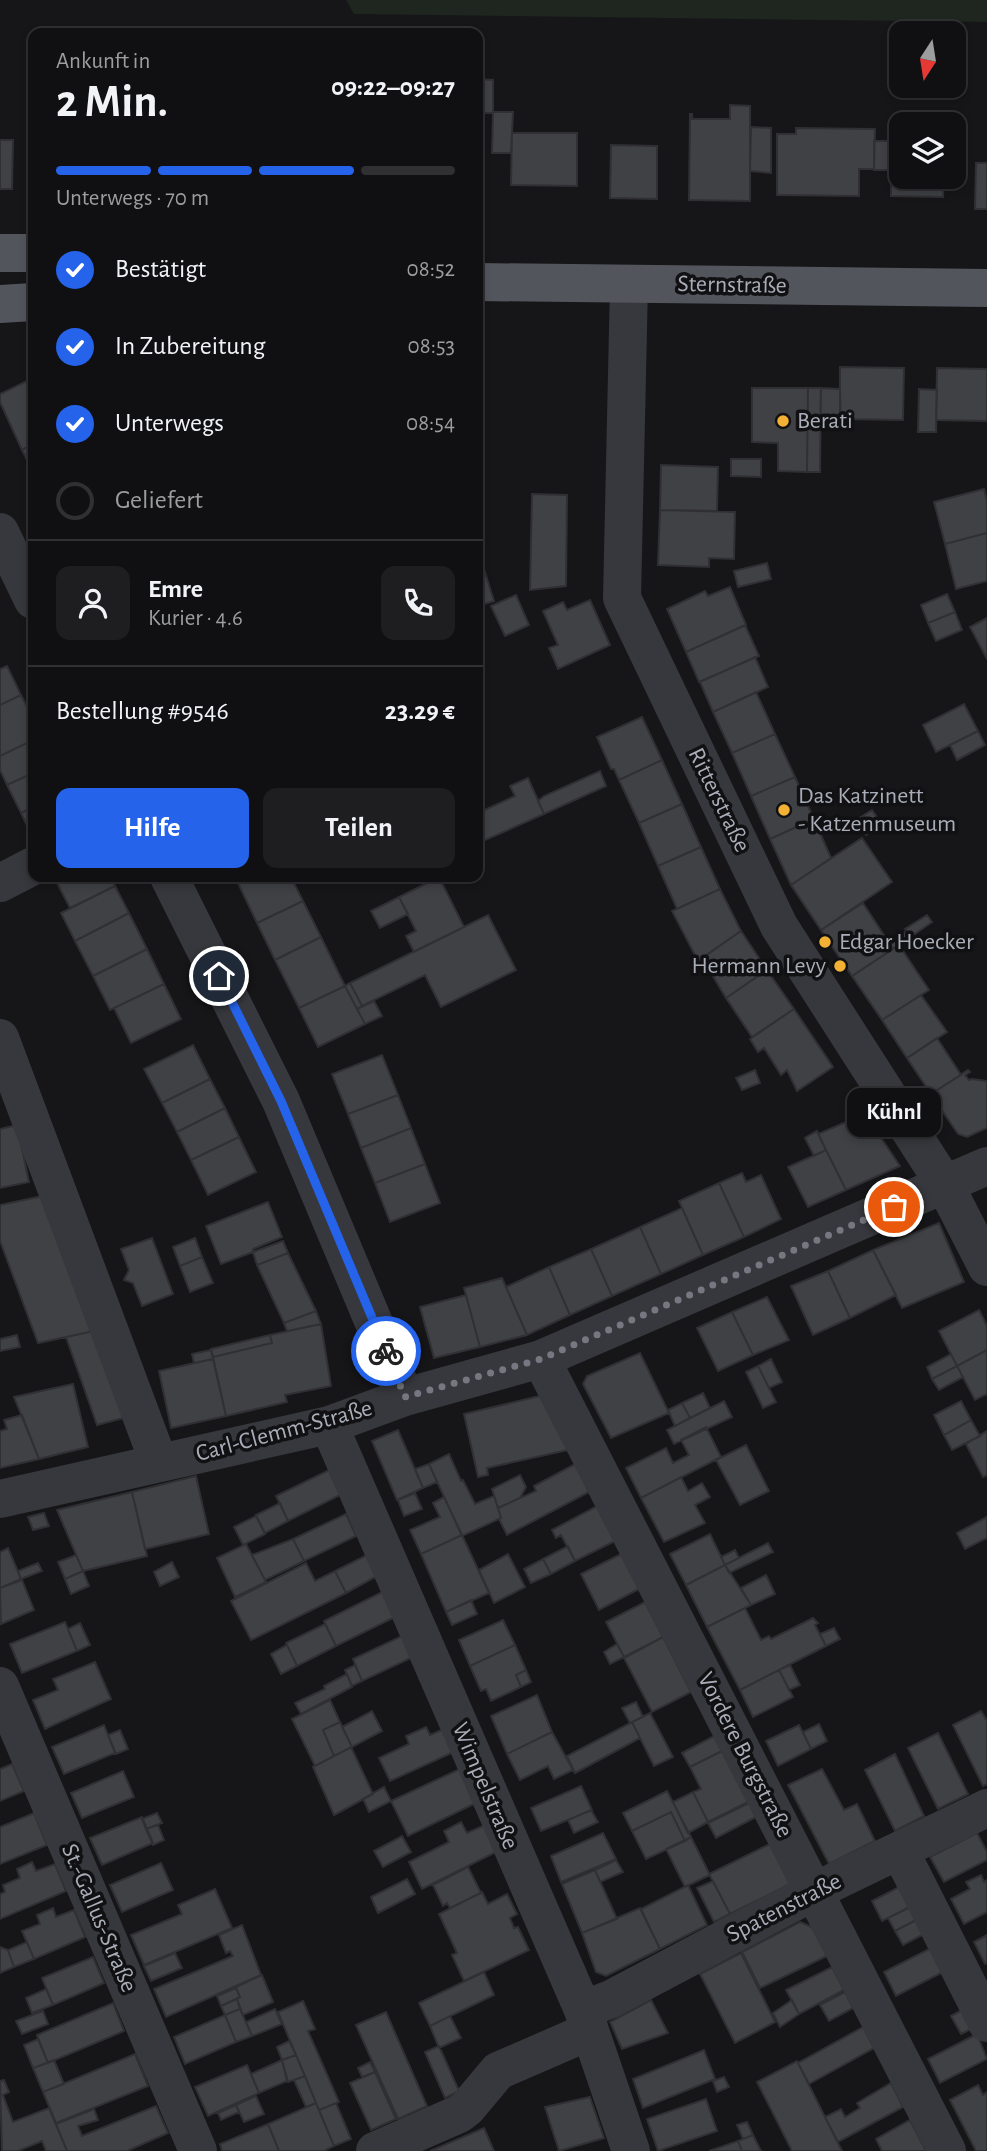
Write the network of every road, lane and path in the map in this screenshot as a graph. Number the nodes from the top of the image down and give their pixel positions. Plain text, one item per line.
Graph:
1 (0, 253) edge
2 (28, 253) edge
3 (483, 282) edge
4 (629, 284) junction
5 (987, 288) edge
6 (28, 302) edge
7 (0, 304) edge
8 (0, 532) edge
9 (28, 590) edge
10 (28, 869) edge
11 (172, 882) edge
12 (0, 883) edge
13 (0, 1038) edge
14 (987, 1166) edge
15 (945, 1185) junction
16 (987, 1267) edge
17 (541, 1359) junction
18 (405, 1397) junction
19 (329, 1424) junction
20 (159, 1463) junction
21 (0, 1499) edge
22 (0, 1686) edge
23 (987, 1808) edge
24 (900, 1851) junction
25 (815, 1891) junction
26 (586, 2021) junction
27 (987, 2023) edge
28 (198, 2151) edge
29 (375, 2151) edge
30 (631, 2151) edge
31 (947, 2151) edge

1 - 2 main road
3 - 4 main road, Sternstraße
4 - 5 main road, Sternstraße
4 - 15 street, Ritterstraße
6 - 7 main road
8 - 9 street
10 - 12 street
11 - 18 street
13 - 20 street
14 - 15 street, Carl-Clemm-Straße
15 - 16 street, Ritterstraße
15 - 17 street, Carl-Clemm-Straße
17 - 18 street, Carl-Clemm-Straße
17 - 25 street, Vordere Burgstraße
18 - 19 street, Carl-Clemm-Straße
19 - 20 street, Carl-Clemm-Straße
19 - 26 street, Wimpelstraße
20 - 21 street, Carl-Clemm-Straße
22 - 28 street, St.-Gallus-Straße
23 - 24 street, Spatenstraße
24 - 25 street, Spatenstraße
24 - 27 street
25 - 26 street, Spatenstraße
25 - 31 street, Vordere Burgstraße
26 - 29 street, Spatenstraße
26 - 30 street, Wimpelstraße

